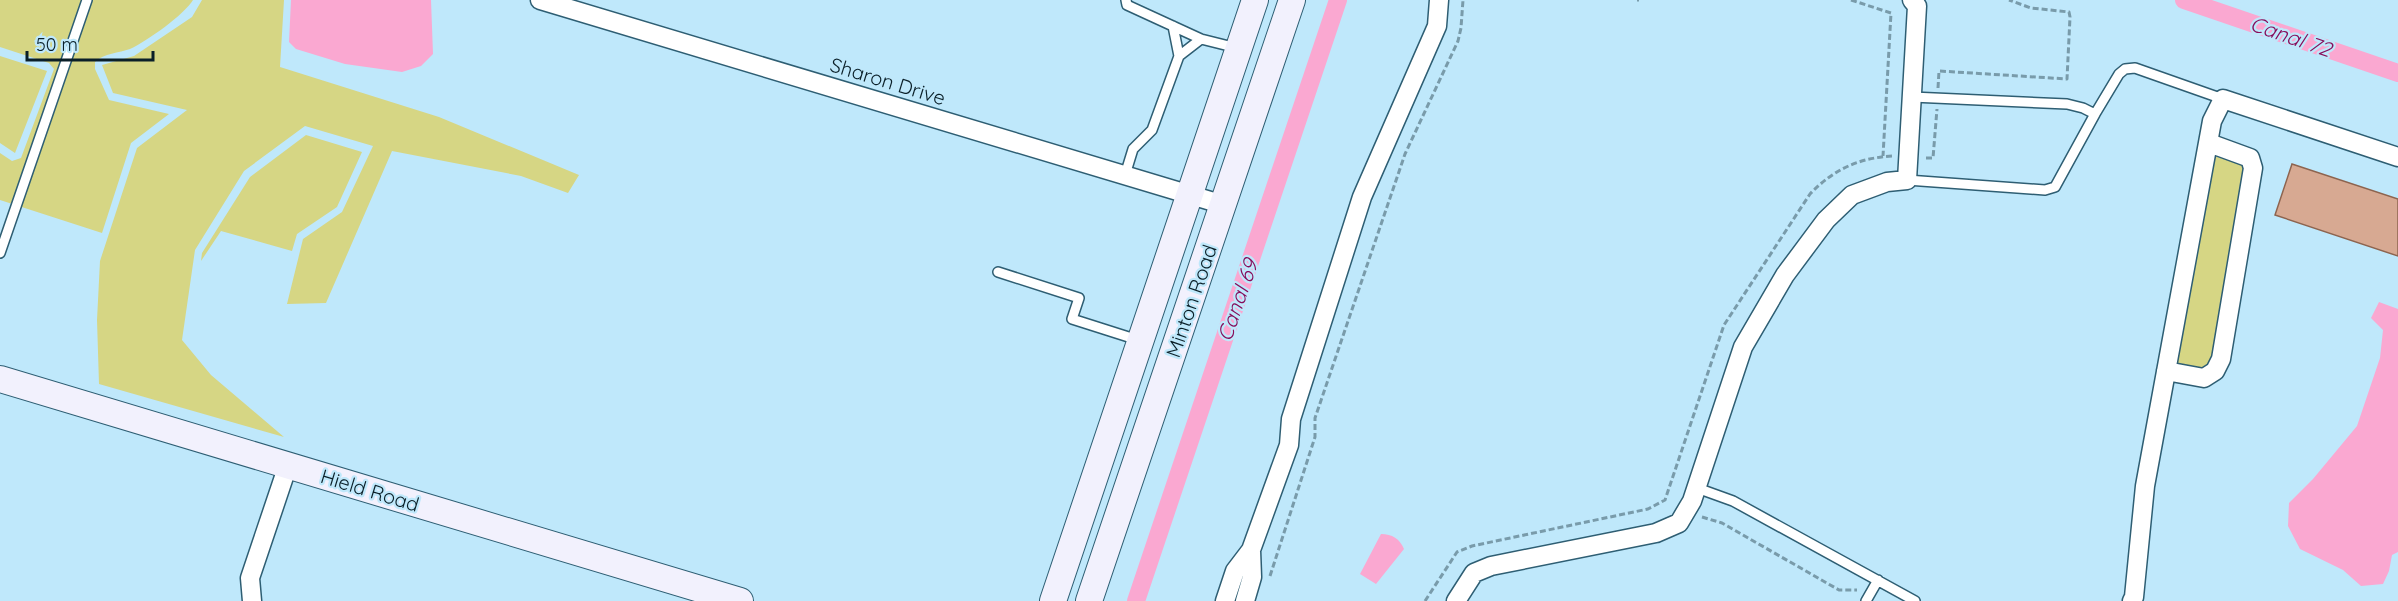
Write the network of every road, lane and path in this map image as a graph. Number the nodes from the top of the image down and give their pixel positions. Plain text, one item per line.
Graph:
1 (87, 0) edge
2 (540, 0) edge
3 (1126, 0) edge
4 (1255, 0) edge
5 (1292, 0) edge
6 (1439, 0) edge
7 (1463, 0) edge
8 (1851, 0) edge
9 (1912, 0) edge
10 (1173, 26) junction
11 (1201, 39) junction
12 (1239, 49) junction
13 (1179, 56) junction
14 (1912, 98) junction
15 (2223, 99) junction
16 (2096, 114) junction
17 (2209, 143) junction
18 (1883, 156) dead end
19 (2398, 157) edge
20 (1125, 175) junction
21 (1906, 180) junction
22 (1191, 195) junction
23 (1224, 205) junction
24 (0, 253) edge
25 (998, 272) dead end
26 (1141, 341) junction
27 (2166, 371) junction
28 (0, 379) edge
29 (288, 465) junction
30 (1697, 488) junction
31 (1665, 500) dead end
32 (1687, 512) junction
33 (1251, 550) junction
34 (1878, 580) junction
35 (1268, 582) dead end
36 (1227, 594) edge
37 (1246, 597) edge
38 (1867, 599) edge
39 (2135, 600) edge
40 (252, 601) edge
41 (740, 601) edge
42 (1053, 601) edge
43 (1089, 601) edge
44 (1456, 601) edge
45 (1915, 601) edge

1 - 24 lane
2 - 20 street, Sharon Drive
3 - 10 lane
4 - 12 main road, Minton Road
5 - 23 main road, Minton Road
6 - 33 street
7 - 35 path
8 - 18 path
9 - 14 street
10 - 11 lane
10 - 13 lane
11 - 12 lane
11 - 13 lane
12 - 22 main road, Minton Road
13 - 20 lane
14 - 16 lane
14 - 21 street
15 - 16 lane
15 - 17 street
15 - 19 street
16 - 21 lane
17 - 27 street
17 - 27 street
20 - 22 street, Sharon Drive
21 - 30 street
22 - 23 street, Sharon Drive
22 - 26 main road, Minton Road
23 - 43 main road, Minton Road
25 - 26 lane
26 - 42 main road, Minton Road
27 - 39 street
28 - 29 main road, Hield Road
29 - 40 street
29 - 41 main road, Hield Road
30 - 32 street
30 - 34 lane
31 - 32 path
32 - 38 path
32 - 44 street
33 - 36 street
33 - 37 street
34 - 38 lane
34 - 45 lane
36 - 37 street

